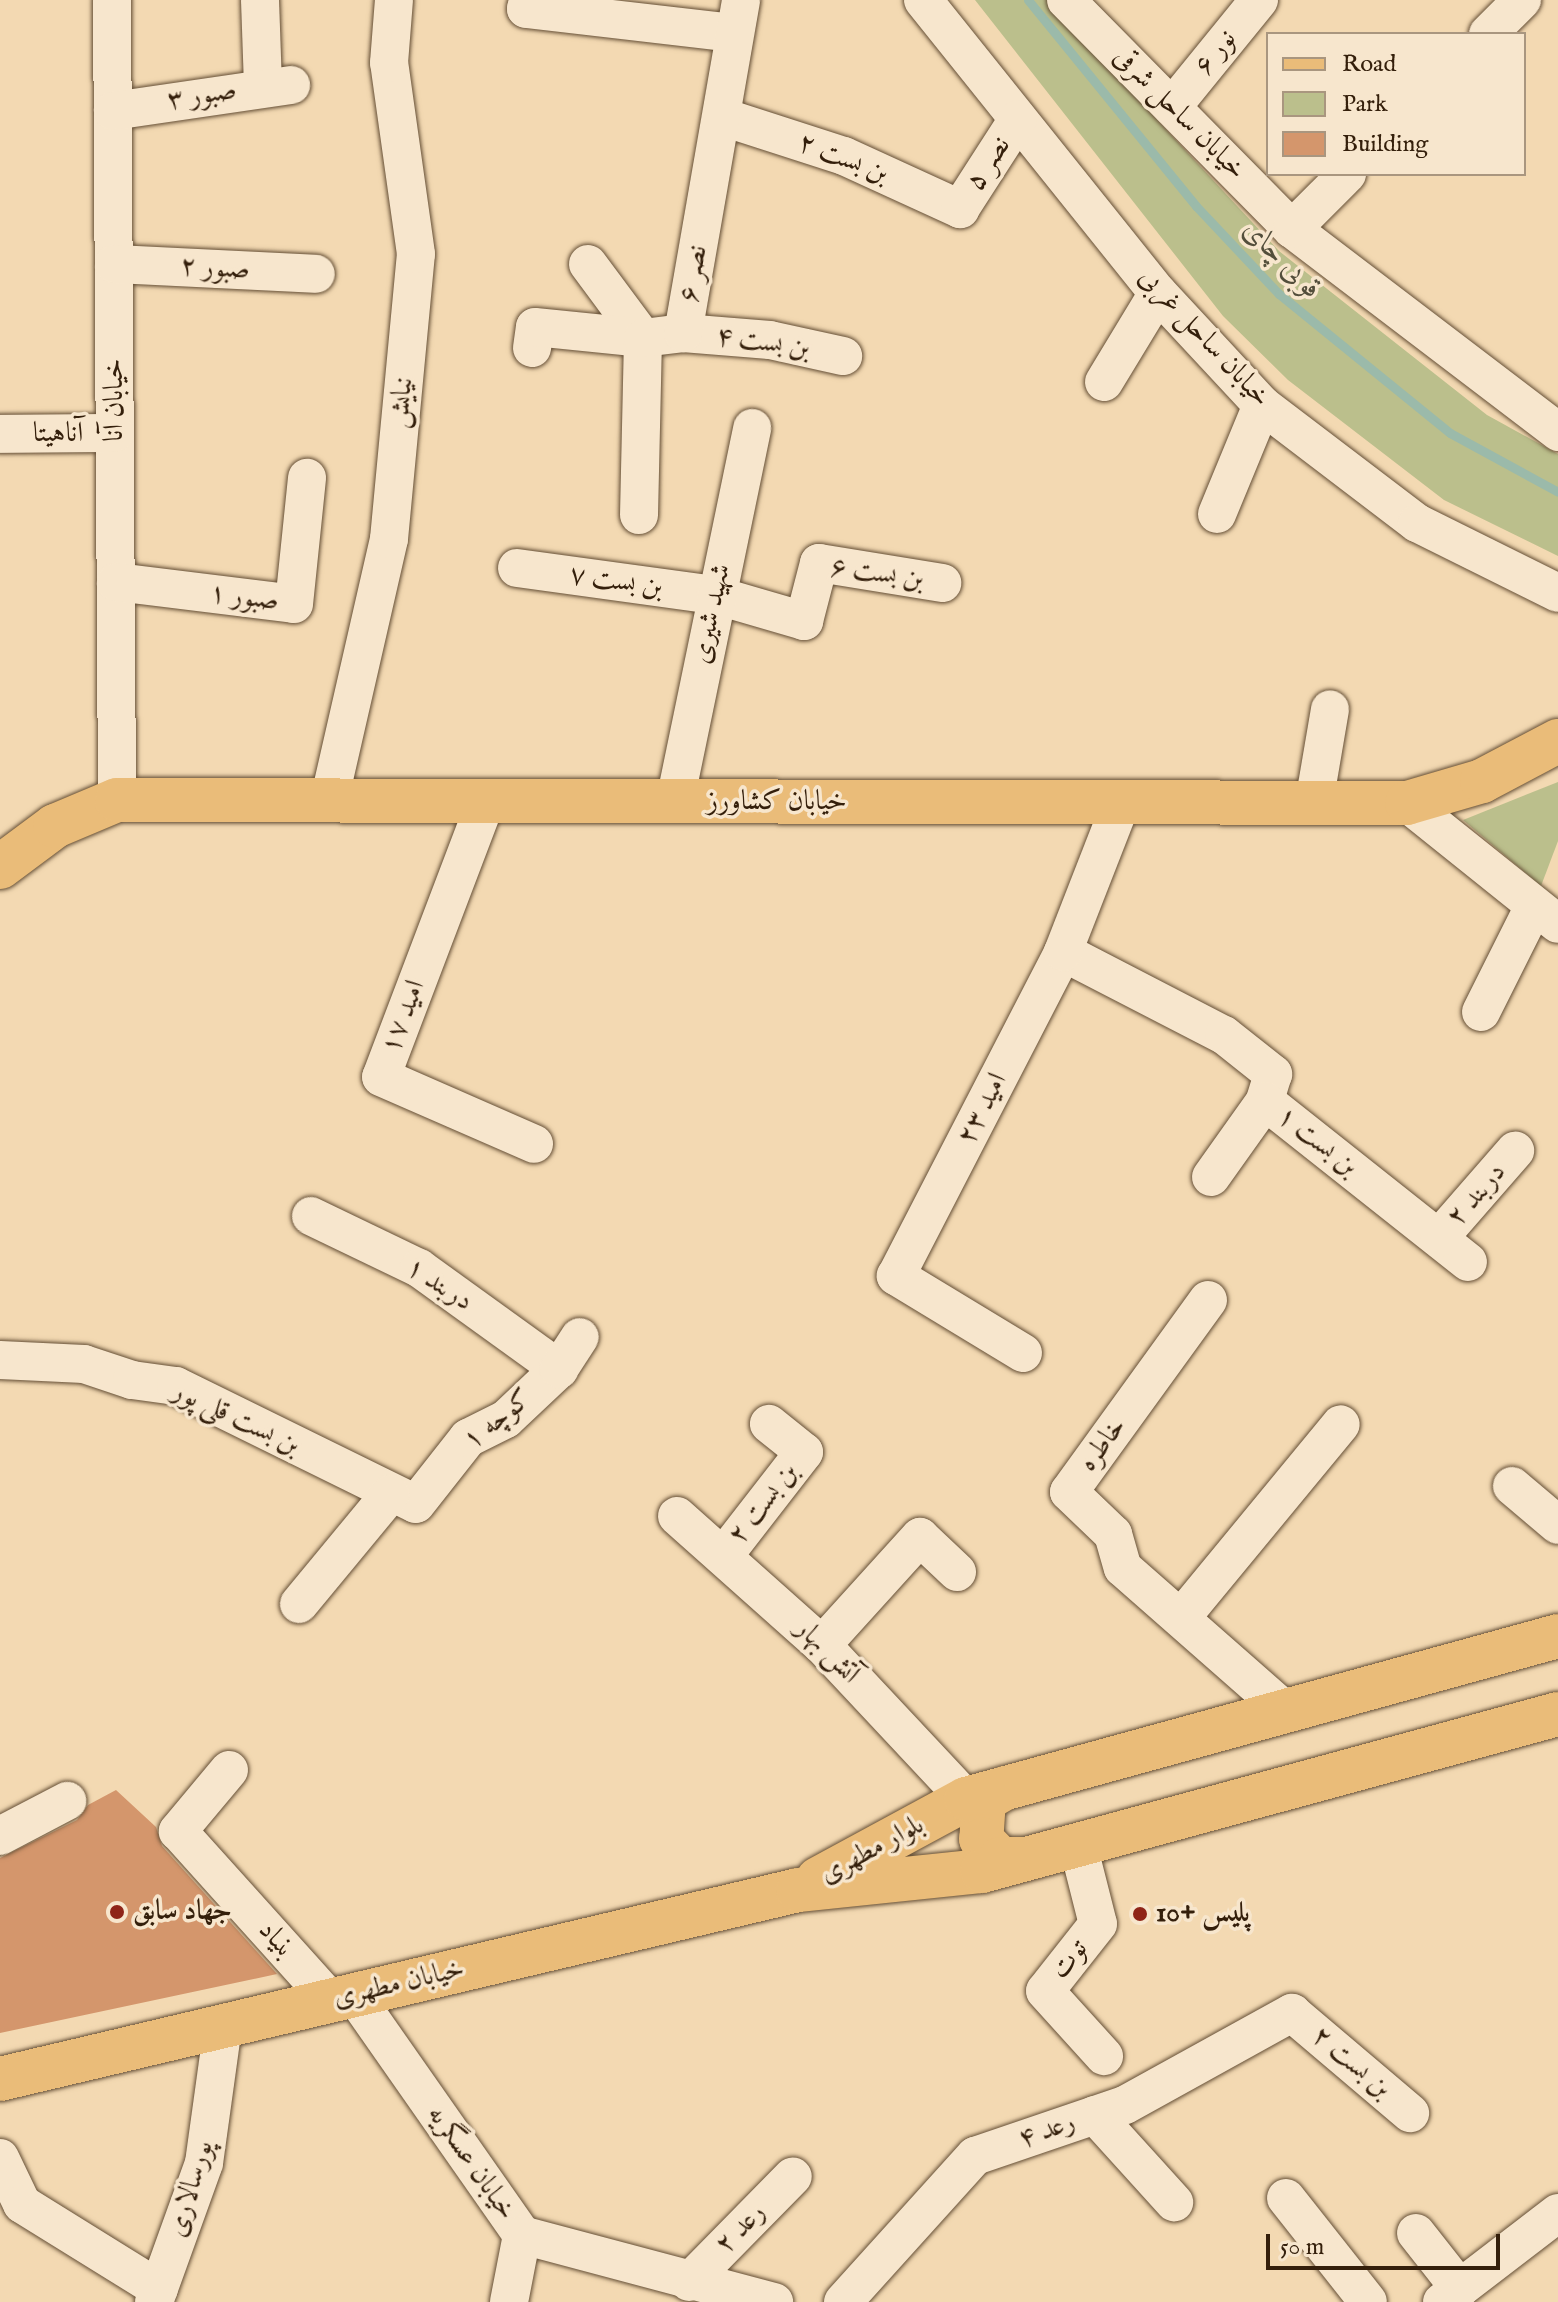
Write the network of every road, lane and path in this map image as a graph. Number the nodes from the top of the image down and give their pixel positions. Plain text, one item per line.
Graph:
1 (112, 0) edge
2 (260, 0) edge
3 (394, 0) edge
4 (923, 0) edge
5 (1066, 0) edge
6 (1259, 0) edge
7 (1522, 0) edge
8 (527, 5) edge
9 (738, 16) edge
10 (1490, 32) edge
11 (1172, 107) junction
12 (113, 111) junction
13 (723, 117) junction
14 (1018, 119) junction
15 (1345, 176) edge
16 (960, 209) joint
17 (1292, 229) junction
18 (114, 264) junction
19 (588, 264) dead end
20 (316, 274) dead end
21 (1158, 293) junction
22 (683, 333) junction
23 (643, 338) junction
24 (532, 348) dead end
25 (843, 356) dead end
26 (1104, 382) dead end
27 (1262, 405) junction
28 (752, 428) dead end
29 (1558, 432) edge
30 (115, 433) junction
31 (0, 434) edge
32 (307, 478) dead end
33 (1217, 514) dead end
34 (639, 515) dead end
35 (517, 568) dead end
36 (116, 582) junction
37 (942, 583) dead end
38 (1558, 593) edge
39 (715, 595) junction
40 (1330, 709) dead end
41 (1558, 741) edge
42 (117, 800) junction
43 (329, 801) junction
44 (486, 801) junction
45 (675, 801) junction
46 (1121, 803) junction
47 (1314, 803) junction
48 (1407, 803) junction
49 (0, 867) edge
50 (1546, 916) edge
51 (1063, 952) junction
52 (1481, 1012) dead end
53 (1265, 1101) junction
54 (534, 1144) dead end
55 (1515, 1151) dead end
56 (1211, 1177) dead end
57 (311, 1216) dead end
58 (1439, 1238) junction
59 (1468, 1262) dead end
60 (1208, 1300) dead end
61 (580, 1337) dead end
62 (1023, 1353) dead end
63 (0, 1360) edge
64 (559, 1369) junction
65 (769, 1424) dead end
66 (1341, 1424) dead end
67 (1512, 1486) dead end
68 (403, 1499) junction
69 (677, 1516) dead end
70 (1558, 1525) edge
71 (725, 1554) junction
72 (957, 1572) dead end
73 (299, 1604) dead end
74 (1181, 1618) junction
75 (1558, 1636) edge
76 (822, 1645) junction
77 (1286, 1711) junction
78 (1558, 1714) edge
79 (229, 1770) dead end
80 (986, 1794) junction
81 (67, 1801) dead end
82 (0, 1836) edge
83 (1078, 1845) junction
84 (1025, 1859) junction
85 (798, 1890) junction
86 (342, 1998) junction
87 (1292, 2013) joint
88 (223, 2026) junction
89 (1104, 2056) dead end
90 (0, 2079) edge
91 (1410, 2113) dead end
92 (1095, 2115) junction
93 (0, 2158) edge
94 (793, 2176) dead end
95 (1286, 2198) dead end
96 (1174, 2202) dead end
97 (1553, 2229) edge
98 (1416, 2233) dead end
99 (522, 2235) junction
100 (689, 2282) junction
101 (157, 2295) edge
102 (1451, 2295) edge
103 (509, 2302) edge
104 (774, 2302) edge
105 (843, 2302) edge
106 (1368, 2302) edge

1 - 12 street, خیابان آنا
2 - 12 street, صبور ۳
3 - 43 street, نیایش
4 - 14 street, خیابان ساحل غربی
5 - 11 street, خیابان ساحل شرقی
6 - 11 street, نور ۶
7 - 10 street
8 - 9 street
9 - 13 street, نصر ۶
11 - 17 street, خیابان ساحل شرقی
12 - 18 street, خیابان آنا
13 - 16 street, بن بست ۲
13 - 22 street, نصر ۶
14 - 16 street, نصر ۵
14 - 21 street, خیابان ساحل غربی
15 - 17 street
17 - 29 street, خیابان ساحل شرقی
18 - 20 street, صبور ۲
18 - 30 street, خیابان آنا
19 - 23 street
21 - 26 street
21 - 27 street, خیابان ساحل غربی
22 - 23 street, نصر ۶
22 - 25 street, بن بست ۴
23 - 24 street, نصر ۶
23 - 34 street
27 - 33 street
27 - 38 street, خیابان ساحل غربی
28 - 39 street, شهید شیری
30 - 31 street, آناهیتا
30 - 36 street, خیابان آنا
32 - 36 street, صبور ۱
35 - 39 street, بن بست ۷
36 - 42 street, خیابان آنا
37 - 39 street, بن بست ۶
39 - 45 street, شهید شیری
40 - 47 street
41 - 48 main road, خیابان کشاورز
42 - 43 main road, خیابان کشاورز
42 - 49 main road, خیابان کشاورز
43 - 44 main road, خیابان کشاورز
44 - 45 main road, خیابان کشاورز
44 - 54 street, امید ۱۷
45 - 46 main road, خیابان کشاورز
46 - 47 main road, خیابان کشاورز
46 - 51 street, امید ۲۳
47 - 48 main road, خیابان کشاورز
48 - 50 street
50 - 52 street
51 - 53 street, بن بست ۱
51 - 62 street, امید ۲۳
53 - 56 street
53 - 58 street, بن بست ۱
55 - 58 street, دربند ۲
57 - 64 street, دربند ۱
58 - 59 street, بن بست ۱
60 - 74 street, خاطره
61 - 64 street, کوچه ۱
63 - 68 street, بن بست قلی پور
64 - 68 street, کوچه ۱
65 - 71 street, بن بست ۲
66 - 74 street
67 - 70 street
68 - 73 street, کوچه ۱
69 - 71 street, آتش بهار
71 - 76 street, آتش بهار
72 - 76 street
74 - 77 street, خاطره
75 - 77 main road, بلوار مطهری
76 - 80 street, آتش بهار
77 - 80 main road, بلوار مطهری
78 - 83 main road, بلوار مطهری
79 - 86 street, بنیاد
80 - 84 main road
80 - 85 main road, بلوار مطهری
81 - 82 street
83 - 84 main road, بلوار مطهری
83 - 89 street, توت
84 - 85 main road, بلوار مطهری
85 - 86 main road, خیابان مطهری
86 - 88 main road, خیابان مطهری
86 - 99 street, خیابان عسگریه
87 - 91 street, بن بست ۲
87 - 92 street, رعد ۴
88 - 90 main road, خیابان مطهری
88 - 101 street, پورسالاری
92 - 96 street
92 - 105 street, رعد ۴
93 - 101 street
94 - 100 street, رعد ۲
95 - 106 street
97 - 102 street
98 - 102 street
99 - 100 street, خیابان عسگریه
99 - 103 street
100 - 104 street, خیابان عسگریه

